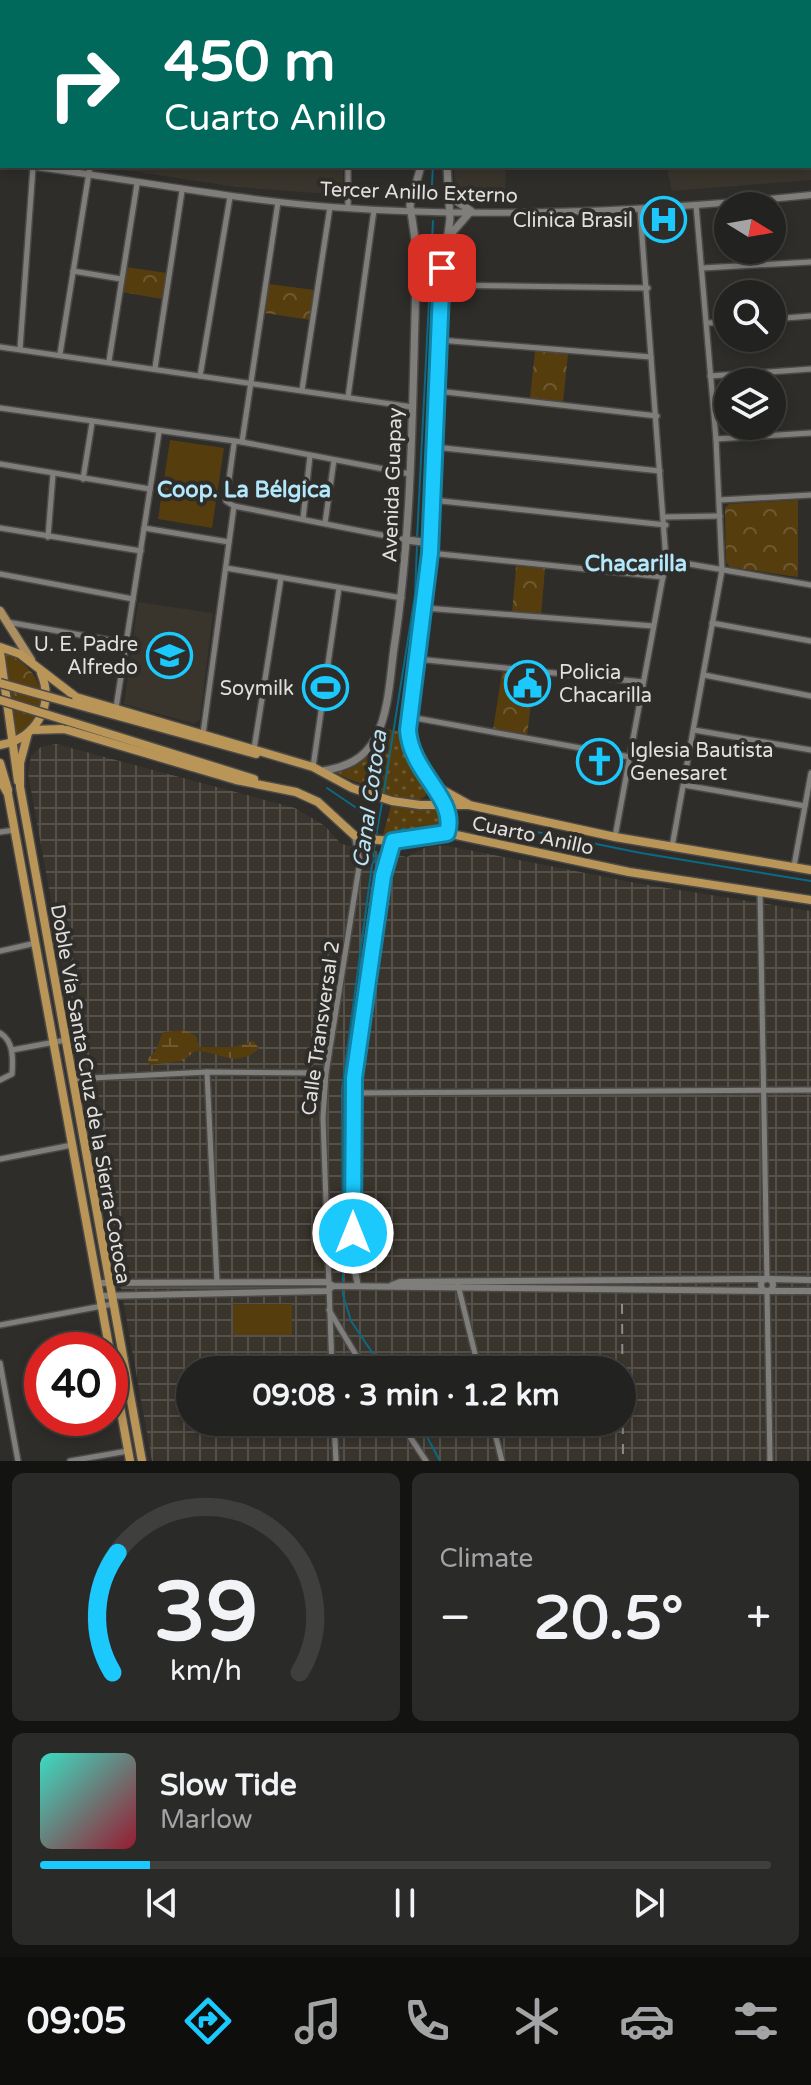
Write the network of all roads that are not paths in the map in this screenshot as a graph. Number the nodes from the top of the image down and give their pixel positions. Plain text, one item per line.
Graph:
1 (31, 168) edge
2 (43, 168) edge
3 (90, 168) edge
4 (348, 168) edge
5 (420, 168) edge
6 (447, 168) edge
7 (89, 176) junction
8 (137, 184) junction
9 (448, 184) junction
10 (182, 191) junction
11 (811, 195) edge
12 (230, 197) junction
13 (278, 202) junction
14 (696, 205) junction
15 (330, 207) junction
16 (348, 208) junction
17 (410, 209) junction
18 (640, 209) junction
19 (374, 210) junction
20 (451, 210) junction
21 (471, 211) junction
22 (447, 240) junction
23 (811, 262) edge
24 (703, 268) junction
25 (73, 271) junction
26 (121, 279) junction
27 (441, 285) junction
28 (648, 288) junction
29 (811, 316) edge
30 (786, 318) edge
31 (707, 323) junction
32 (714, 323) edge
33 (439, 340) junction
34 (0, 347) edge
35 (20, 349) junction
36 (60, 355) junction
37 (651, 357) junction
38 (109, 361) junction
39 (155, 368) junction
40 (811, 369) edge
41 (200, 376) junction
42 (710, 376) junction
43 (252, 384) junction
44 (302, 390) junction
45 (437, 391) junction
46 (348, 397) junction
47 (412, 407) junction
48 (0, 408) edge
49 (657, 416) junction
50 (714, 418) edge
51 (92, 423) junction
52 (159, 432) junction
53 (811, 433) edge
54 (786, 435) edge
55 (716, 440) edge
56 (242, 442) junction
57 (234, 444) junction
58 (434, 447) junction
59 (310, 456) junction
60 (334, 460) junction
61 (0, 464) edge
62 (660, 471) junction
63 (53, 474) junction
64 (410, 474) junction
65 (83, 479) junction
66 (150, 489) junction
67 (811, 495) edge
68 (432, 500) junction
69 (719, 500) junction
70 (234, 506) junction
71 (720, 516) junction
72 (665, 517) junction
73 (303, 519) junction
74 (325, 523) junction
75 (666, 525) junction
76 (0, 528) edge
77 (144, 528) junction
78 (48, 537) junction
79 (410, 540) junction
80 (229, 542) junction
81 (427, 543) junction
82 (141, 551) junction
83 (430, 553) junction
84 (666, 560) junction
85 (226, 568) junction
86 (722, 570) junction
87 (0, 574) edge
88 (663, 577) junction
89 (281, 578) junction
90 (811, 585) edge
91 (339, 588) junction
92 (402, 598) junction
93 (133, 599) junction
94 (425, 608) junction
95 (0, 611) edge
96 (6, 622) junction
97 (712, 623) junction
98 (653, 626) junction
99 (811, 641) edge
100 (126, 643) junction
101 (0, 650) edge
102 (417, 659) junction
103 (31, 661) junction
104 (39, 669) junction
105 (704, 675) junction
106 (643, 682) junction
107 (0, 683) edge
108 (811, 696) edge
109 (0, 700) edge
110 (74, 700) junction
111 (116, 709) junction
112 (409, 717) junction
113 (66, 725) junction
114 (694, 730) junction
115 (30, 732) junction
116 (203, 734) junction
117 (10, 743) junction
118 (0, 745) edge
119 (254, 749) junction
120 (811, 750) edge
121 (276, 757) junction
122 (630, 757) junction
123 (0, 763) edge
124 (317, 769) junction
125 (811, 773) edge
126 (0, 780) edge
127 (432, 784) junction
128 (684, 785) junction
129 (20, 787) junction
130 (8, 794) junction
131 (469, 805) junction
132 (447, 806) junction
133 (805, 806) junction
134 (15, 830) junction
135 (0, 832) edge
136 (447, 833) junction
137 (354, 835) junction
138 (615, 837) junction
139 (393, 841) junction
140 (672, 847) junction
141 (793, 868) junction
142 (811, 870) edge
143 (760, 892) junction
144 (811, 900) edge
145 (36, 943) junction
146 (0, 951) edge
147 (0, 1033) edge
148 (66, 1040) junction
149 (54, 1043) junction
150 (12, 1050) junction
151 (207, 1072) junction
152 (326, 1073) junction
153 (73, 1079) junction
154 (0, 1080) edge
155 (811, 1090) edge
156 (763, 1091) junction
157 (354, 1093) junction
158 (73, 1144) junction
159 (0, 1159) edge
160 (521, 1279) junction
161 (767, 1279) junction
162 (458, 1280) junction
163 (563, 1280) junction
164 (811, 1280) edge
165 (109, 1281) junction
166 (217, 1282) junction
167 (98, 1283) junction
168 (392, 1285) junction
169 (331, 1286) junction
170 (358, 1286) junction
171 (521, 1288) junction
172 (563, 1288) junction
173 (459, 1289) junction
174 (767, 1291) junction
175 (811, 1291) edge
176 (112, 1299) junction
177 (101, 1300) junction
178 (329, 1309) junction
179 (0, 1325) edge
180 (331, 1356) edge
181 (357, 1356) edge
182 (476, 1356) edge
183 (0, 1363) edge
184 (335, 1436) edge
185 (409, 1436) edge
186 (496, 1436) edge
187 (130, 1456) edge
188 (18, 1461) edge
189 (70, 1461) edge
190 (142, 1461) edge
191 (336, 1461) edge
192 (426, 1461) edge
193 (502, 1461) edge
194 (770, 1461) edge

1 - 35 street
2 - 7 street, Tercer Anillo Externo
3 - 7 street
4 - 16 street
5 - 17 main road, Avenida Guapay
6 - 9 main road, Avenida Guapay
7 - 8 street, Tercer Anillo Externo
7 - 25 street
8 - 10 street, Tercer Anillo Externo
8 - 26 street
9 - 20 main road, Avenida Guapay
9 - 21 main road
10 - 12 street, Tercer Anillo Externo
10 - 39 street
11 - 14 street, Tercer Anillo Externo
12 - 13 street, Tercer Anillo Externo
12 - 41 street
13 - 15 street, Tercer Anillo Externo
13 - 43 street
14 - 18 street, Tercer Anillo Externo
14 - 24 street
15 - 16 street, Tercer Anillo Externo
15 - 44 street
16 - 19 street, Tercer Anillo Externo
17 - 19 street, Tercer Anillo Externo
17 - 20 street, Tercer Anillo Externo
17 - 47 main road, Avenida Guapay
18 - 21 street, Tercer Anillo Externo
18 - 28 street
19 - 46 street
20 - 21 street, Tercer Anillo Externo
20 - 22 main road, Avenida Guapay
21 - 22 main road
22 - 27 main road, Avenida Guapay
23 - 24 street
24 - 31 street
25 - 26 street
25 - 36 street
26 - 38 street
27 - 28 street
27 - 33 main road, Avenida Guapay
28 - 37 street
29 - 30 street
31 - 32 street
31 - 42 street
33 - 37 street
33 - 45 main road, Avenida Guapay
34 - 35 street
35 - 36 street
36 - 38 street
37 - 49 street
38 - 39 street
39 - 41 street
40 - 42 street
41 - 43 street
42 - 50 street
43 - 44 street
43 - 56 street
44 - 46 street
45 - 49 street
45 - 58 main road, Avenida Guapay
46 - 47 street
47 - 64 main road, Avenida Guapay
48 - 51 street
49 - 62 street
51 - 52 street
51 - 65 street
52 - 57 street
52 - 66 street
53 - 54 street
55 - 69 street
56 - 57 street
56 - 59 street
57 - 70 street
58 - 62 street
58 - 68 main road, Avenida Guapay
59 - 60 street
59 - 73 street
60 - 64 street
60 - 74 street
61 - 63 street
62 - 72 street
63 - 65 street
63 - 78 street
64 - 79 main road, Avenida Guapay
65 - 66 street
66 - 77 street
67 - 69 street
68 - 75 street
68 - 81 main road, Avenida Guapay
69 - 71 street
70 - 73 street
70 - 80 street
71 - 72 street
71 - 86 street
72 - 75 street
73 - 74 street
74 - 79 street
75 - 84 street
76 - 78 street
77 - 80 street
77 - 82 street
78 - 82 street
79 - 81 main road
79 - 92 main road, Avenida Guapay
80 - 85 street
81 - 83 main road, Avenida Guapay
82 - 93 street
83 - 88 street
83 - 94 main road, Avenida Guapay
84 - 86 street
84 - 88 street
85 - 89 street
85 - 116 street
86 - 90 street
86 - 97 street
87 - 93 street
88 - 98 street
89 - 91 street
89 - 119 street
91 - 92 street
91 - 124 street
92 - 124 main road, Avenida Guapay
93 - 100 street
94 - 98 street
94 - 102 main road, Avenida Guapay
95 - 96 main road
96 - 100 street
96 - 103 main road
97 - 99 street
97 - 105 street
98 - 106 street
100 - 111 street
101 - 103 highway
101 - 117 highway
102 - 106 street
102 - 112 main road, Avenida Guapay
103 - 104 highway, Cuarto Anillo
104 - 110 highway, Cuarto Anillo
104 - 115 highway, Doble Vía Santa Cruz de la Sierra-Cotoca
105 - 108 street
105 - 114 street
106 - 122 street
107 - 110 highway, bridge
109 - 113 highway, Cuarto Anillo, bridge
110 - 111 highway, Cuarto Anillo
110 - 113 highway
110 - 121 highway
111 - 116 highway, Cuarto Anillo
112 - 122 street
112 - 127 main road, Avenida Guapay
113 - 115 highway
113 - 137 highway, Cuarto Anillo
114 - 120 street
114 - 128 street
115 - 117 highway
115 - 129 highway, Doble Vía Santa Cruz de la Sierra-Cotoca
116 - 119 highway, Cuarto Anillo
117 - 118 highway
117 - 129 highway
119 - 121 highway, Cuarto Anillo
121 - 124 highway, Cuarto Anillo
122 - 138 street
123 - 130 highway
124 - 132 highway, Cuarto Anillo
125 - 133 street
126 - 130 highway, Doble Vía Santa Cruz de la Sierra-Cotoca
127 - 131 highway
127 - 132 main road, Avenida Guapay
128 - 133 street
128 - 140 street
129 - 148 highway, Doble Vía Santa Cruz de la Sierra-Cotoca
130 - 134 highway, Doble Vía Santa Cruz de la Sierra-Cotoca
131 - 132 highway, Cuarto Anillo
131 - 138 highway, Cuarto Anillo
132 - 136 main road
133 - 141 street
134 - 135 street
134 - 145 highway, Doble Vía Santa Cruz de la Sierra-Cotoca
136 - 139 highway, Cuarto Anillo
136 - 143 highway, Cuarto Anillo
137 - 139 highway, Cuarto Anillo
137 - 152 street, Calle Transversal 2
138 - 140 highway, Cuarto Anillo
139 - 157 street, Calle Transversal 2
140 - 141 highway, Cuarto Anillo
141 - 142 highway, Cuarto Anillo
143 - 144 highway, Cuarto Anillo
143 - 156 street
145 - 146 street
145 - 149 highway, Doble Vía Santa Cruz de la Sierra-Cotoca
147 - 150 street
148 - 149 street
148 - 153 highway, Doble Vía Santa Cruz de la Sierra-Cotoca
149 - 150 street
149 - 158 highway, Doble Vía Santa Cruz de la Sierra-Cotoca
150 - 154 street
151 - 152 street
151 - 153 street
151 - 166 street
152 - 169 street, Calle Transversal 2
153 - 165 highway, Doble Vía Santa Cruz de la Sierra-Cotoca
155 - 156 street
156 - 157 street
156 - 161 street
157 - 170 street, Calle Transversal 2
158 - 159 street
158 - 167 highway, Doble Vía Santa Cruz de la Sierra-Cotoca
160 - 162 street
160 - 163 street
160 - 171 street
161 - 163 street
161 - 164 street
161 - 174 street
162 - 168 street
162 - 173 street
163 - 172 street
165 - 166 street
165 - 167 street
165 - 176 highway, Doble Vía Santa Cruz de la Sierra-Cotoca
166 - 169 street
167 - 177 highway, Doble Vía Santa Cruz de la Sierra-Cotoca
168 - 170 street
168 - 173 street
169 - 170 street
169 - 176 street
169 - 178 street, Calle Transversal 2
171 - 172 street
171 - 173 street
172 - 174 street
173 - 182 street
174 - 175 street
174 - 194 street
176 - 177 street
176 - 190 highway, Doble Vía Santa Cruz de la Sierra-Cotoca
177 - 179 street
177 - 187 highway, Doble Vía Santa Cruz de la Sierra-Cotoca
178 - 180 street, Calle Transversal 2
178 - 181 street
183 - 188 street
184 - 191 street
185 - 192 street
186 - 193 street
187 - 189 street

